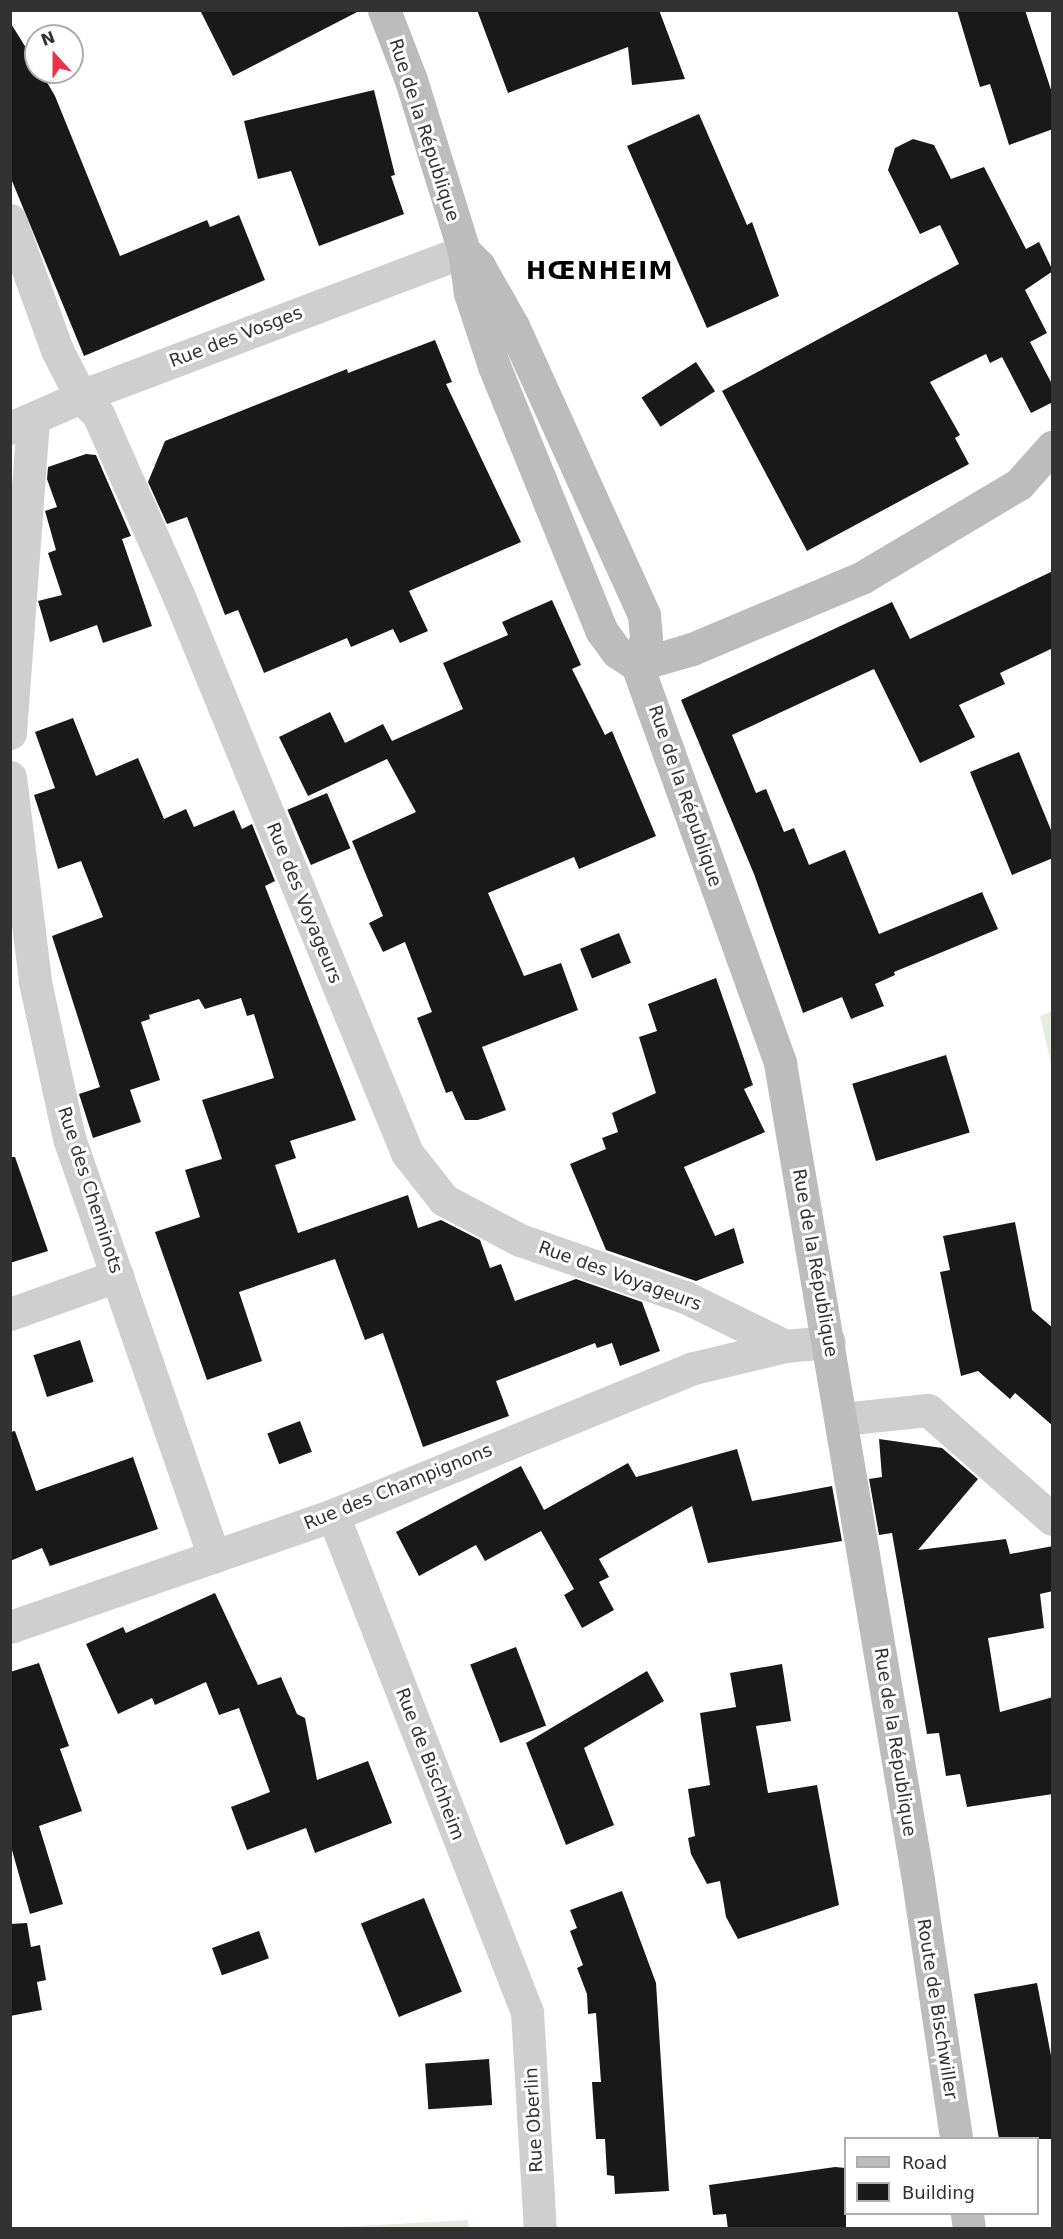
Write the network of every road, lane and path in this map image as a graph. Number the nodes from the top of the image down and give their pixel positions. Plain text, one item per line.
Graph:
1 (384, 10) edge
2 (10, 220) edge
3 (464, 251) junction
4 (81, 397) junction
5 (22, 424) edge
6 (1053, 447) edge
7 (13, 656) edge
8 (637, 665) junction
9 (10, 733) edge
10 (10, 777) edge
11 (23, 986) edge
12 (117, 1276) junction
13 (10, 1314) edge
14 (829, 1342) junction
15 (785, 1346) junction
16 (842, 1419) junction
17 (333, 1515) junction
18 (1053, 1519) edge
19 (214, 1557) junction
20 (10, 1627) edge
21 (918, 1880) joint
22 (527, 2012) joint
23 (956, 2137) edge
24 (540, 2229) edge

1 - 3 main road, Rue de la République
2 - 4 street, Rue des Voyageurs
3 - 4 street, Rue des Vosges
3 - 8 main road, Rue de la République
3 - 8 main road, Rue de la République
4 - 5 street, Rue des Vosges
4 - 15 street, Rue des Voyageurs
5 - 7 street
6 - 8 main road
7 - 9 street
8 - 14 main road, Rue de la République
10 - 11 street, Rue des Cheminots
11 - 12 street, Rue des Cheminots
12 - 13 street
12 - 19 street, Rue des Cheminots
14 - 15 street
14 - 16 main road, Rue de la République
15 - 17 street, Rue des Champignons
16 - 18 street
16 - 21 main road, Rue de la République
17 - 19 street, Rue des Champignons
17 - 22 street, Rue de Bischheim
19 - 20 street, Rue des Champignons
21 - 23 main road, Route de Bischwiller
22 - 24 street, Rue Oberlin

